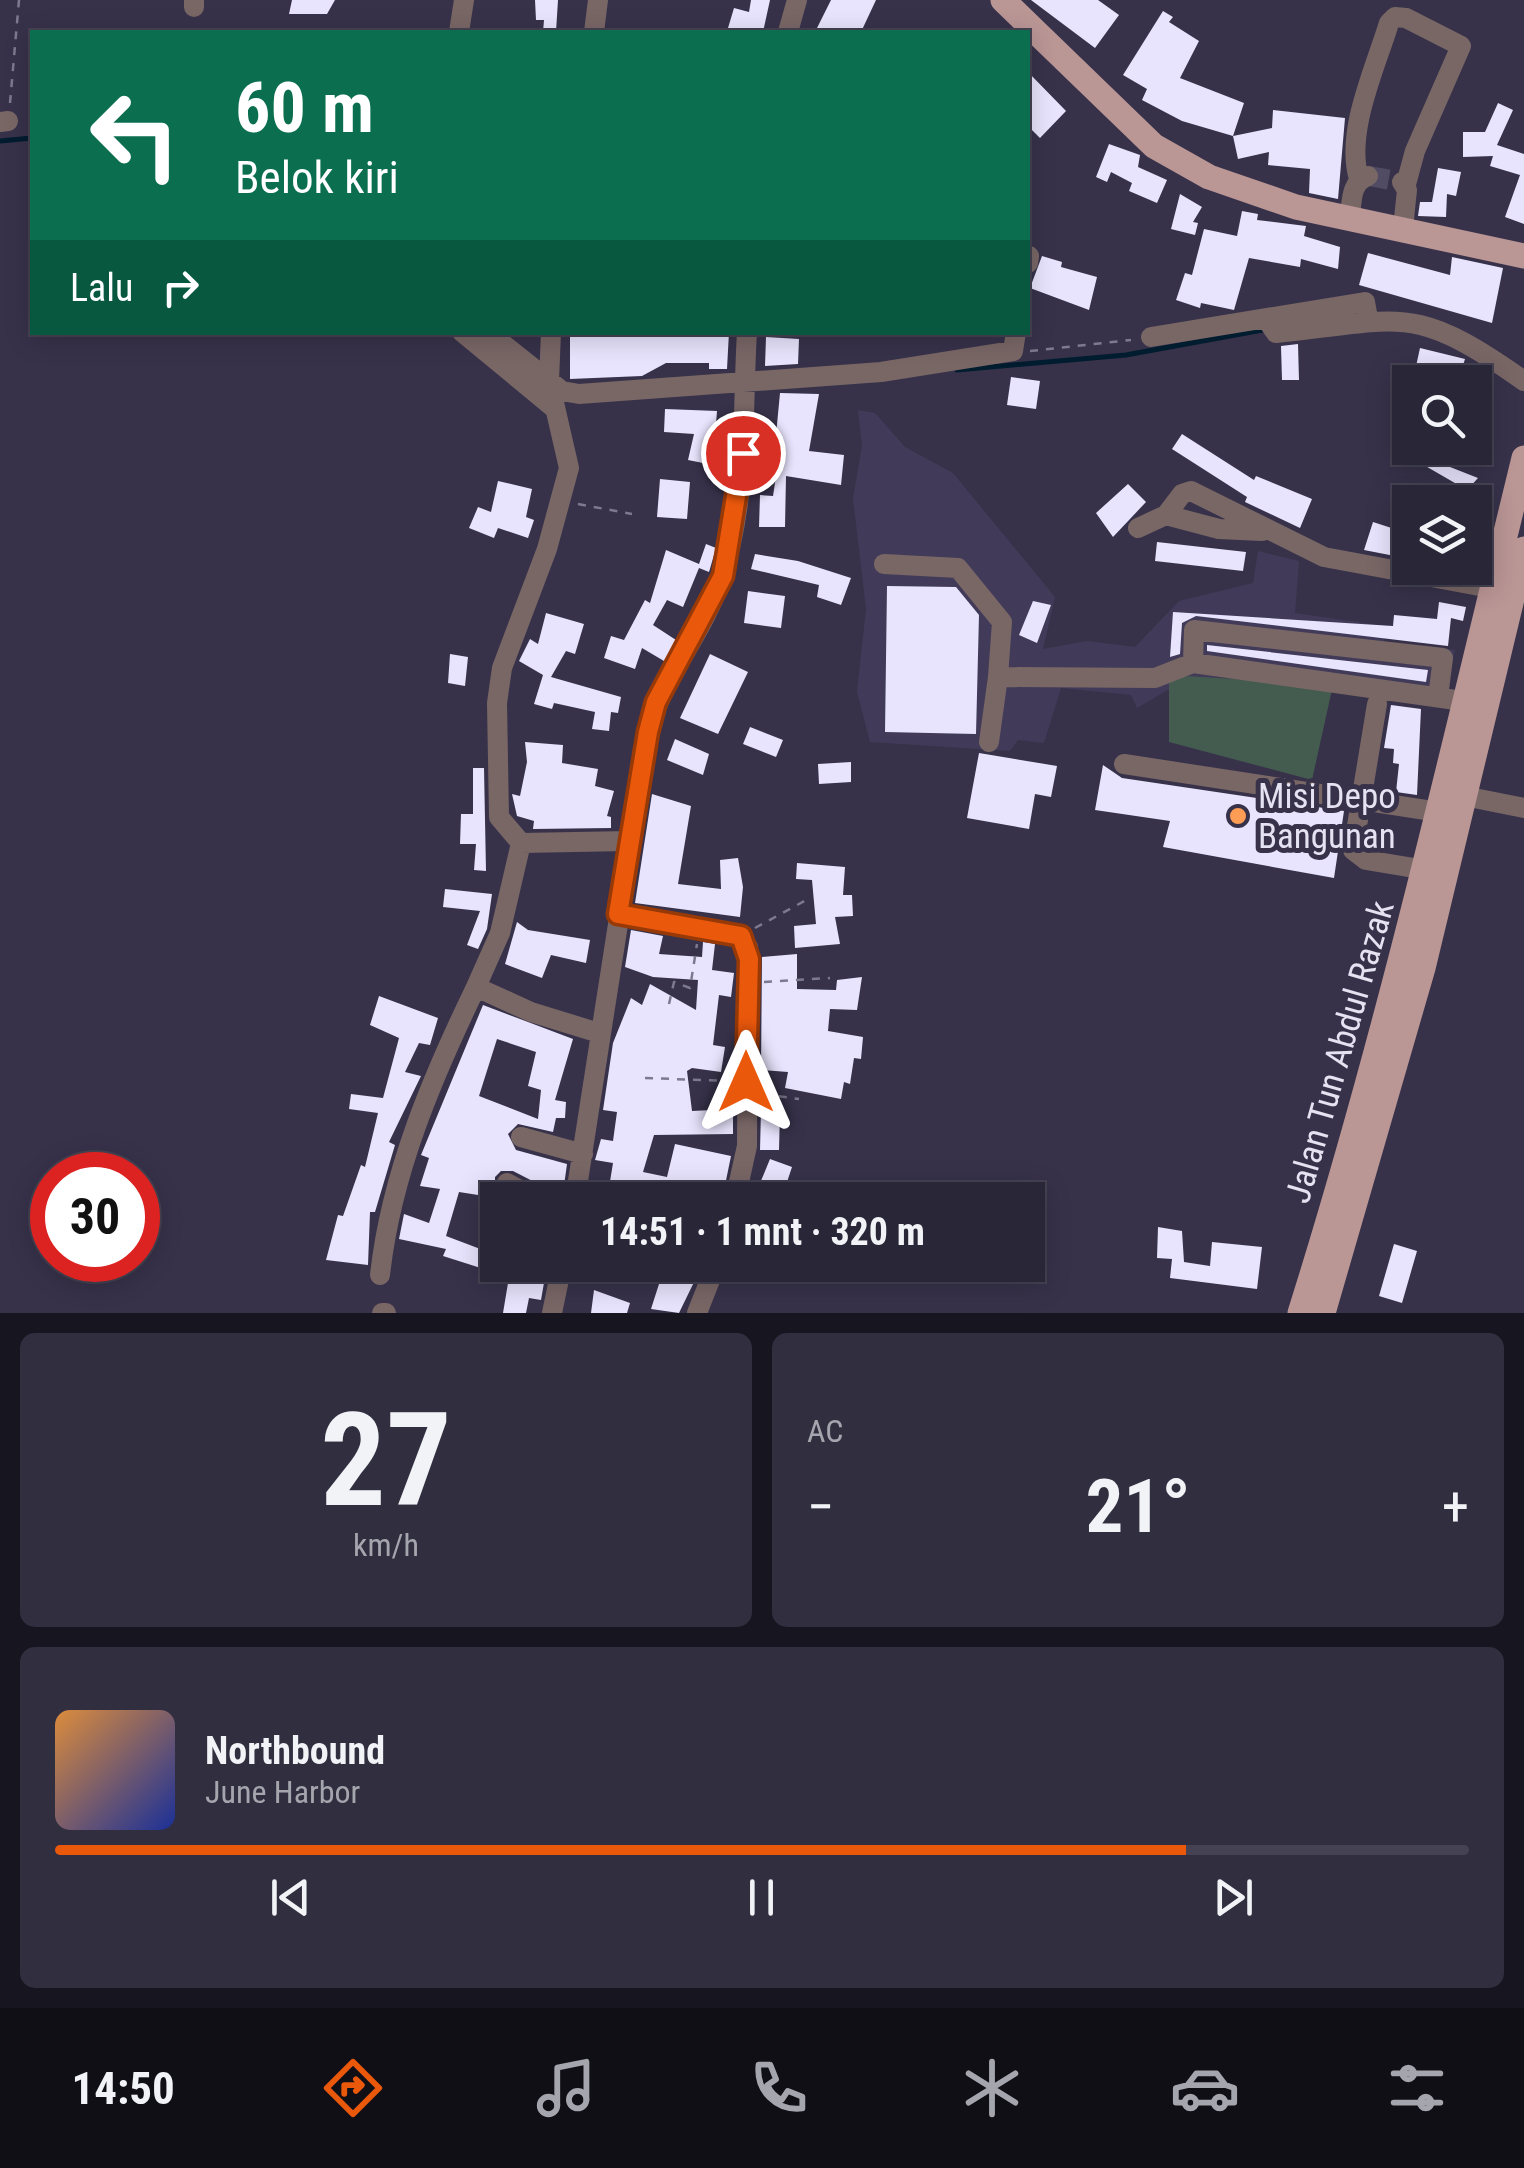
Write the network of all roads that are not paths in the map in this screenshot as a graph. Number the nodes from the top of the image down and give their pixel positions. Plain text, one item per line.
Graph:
1 (464, 0) edge
2 (598, 0) edge
3 (797, 0) edge
4 (1003, 0) edge
5 (459, 30) edge
6 (594, 30) edge
7 (789, 30) edge
8 (1350, 216) junction
9 (1403, 228) junction
10 (1524, 256) edge
11 (466, 335) edge
12 (491, 335) edge
13 (550, 335) edge
14 (747, 335) edge
15 (1151, 337) road end
16 (1015, 342) edge
17 (1524, 381) edge
18 (744, 386) junction
19 (551, 394) junction
20 (1524, 458) edge
21 (1166, 515) junction
22 (1138, 528) dead end
23 (1268, 532) junction
24 (1524, 549) edge
25 (884, 564) dead end
26 (1495, 602) junction
27 (1193, 663) junction
28 (998, 676) junction
29 (1446, 687) junction
30 (1377, 704) dead end
31 (989, 742) dead end
32 (1124, 764) dead end
33 (1464, 796) junction
34 (1359, 802) junction
35 (1524, 808) edge
36 (1438, 812) junction
37 (629, 841) junction
38 (521, 843) junction
39 (1426, 870) junction
40 (618, 914) junction
41 (476, 988) junction
42 (1406, 990) junction
43 (599, 1033) junction
44 (521, 1137) dead end
45 (583, 1154) junction
46 (578, 1182) edge
47 (740, 1182) edge
48 (380, 1275) dead end
49 (558, 1282) edge
50 (710, 1282) edge
51 (552, 1313) edge
52 (698, 1313) edge
53 (1300, 1313) edge
54 (1323, 1313) edge

1 - 5 street
2 - 6 street
3 - 7 street
4 - 8 main road
8 - 9 main road
8 - 9 street
9 - 10 main road
11 - 19 street
12 - 19 street
13 - 19 street
14 - 18 street
15 - 17 street
16 - 18 street
18 - 19 street
18 - 37 street
19 - 38 street
20 - 26 main road, Jalan Tun Abdul Razak
21 - 22 street
21 - 23 street
21 - 23 street
23 - 26 street
24 - 26 main road, Jalan Tun Abdul Razak
25 - 28 street
26 - 29 main road, Jalan Tun Abdul Razak
26 - 33 main road, Jalan Tun Abdul Razak
27 - 28 street
27 - 29 street
27 - 29 street
28 - 31 street
29 - 36 main road, Jalan Tun Abdul Razak
30 - 34 street
32 - 34 street
33 - 35 street
33 - 42 main road, Jalan Tun Abdul Razak
34 - 36 street
34 - 39 street
36 - 39 main road, Jalan Tun Abdul Razak
37 - 38 street
37 - 40 street
38 - 41 street
39 - 42 main road, Jalan Tun Abdul Razak
40 - 43 street
40 - 47 street
41 - 43 street
41 - 48 street
42 - 53 main road, Jalan Tun Abdul Razak
42 - 54 main road, Jalan Tun Abdul Razak
43 - 45 street
44 - 45 street
45 - 46 street
49 - 51 street
50 - 52 street

